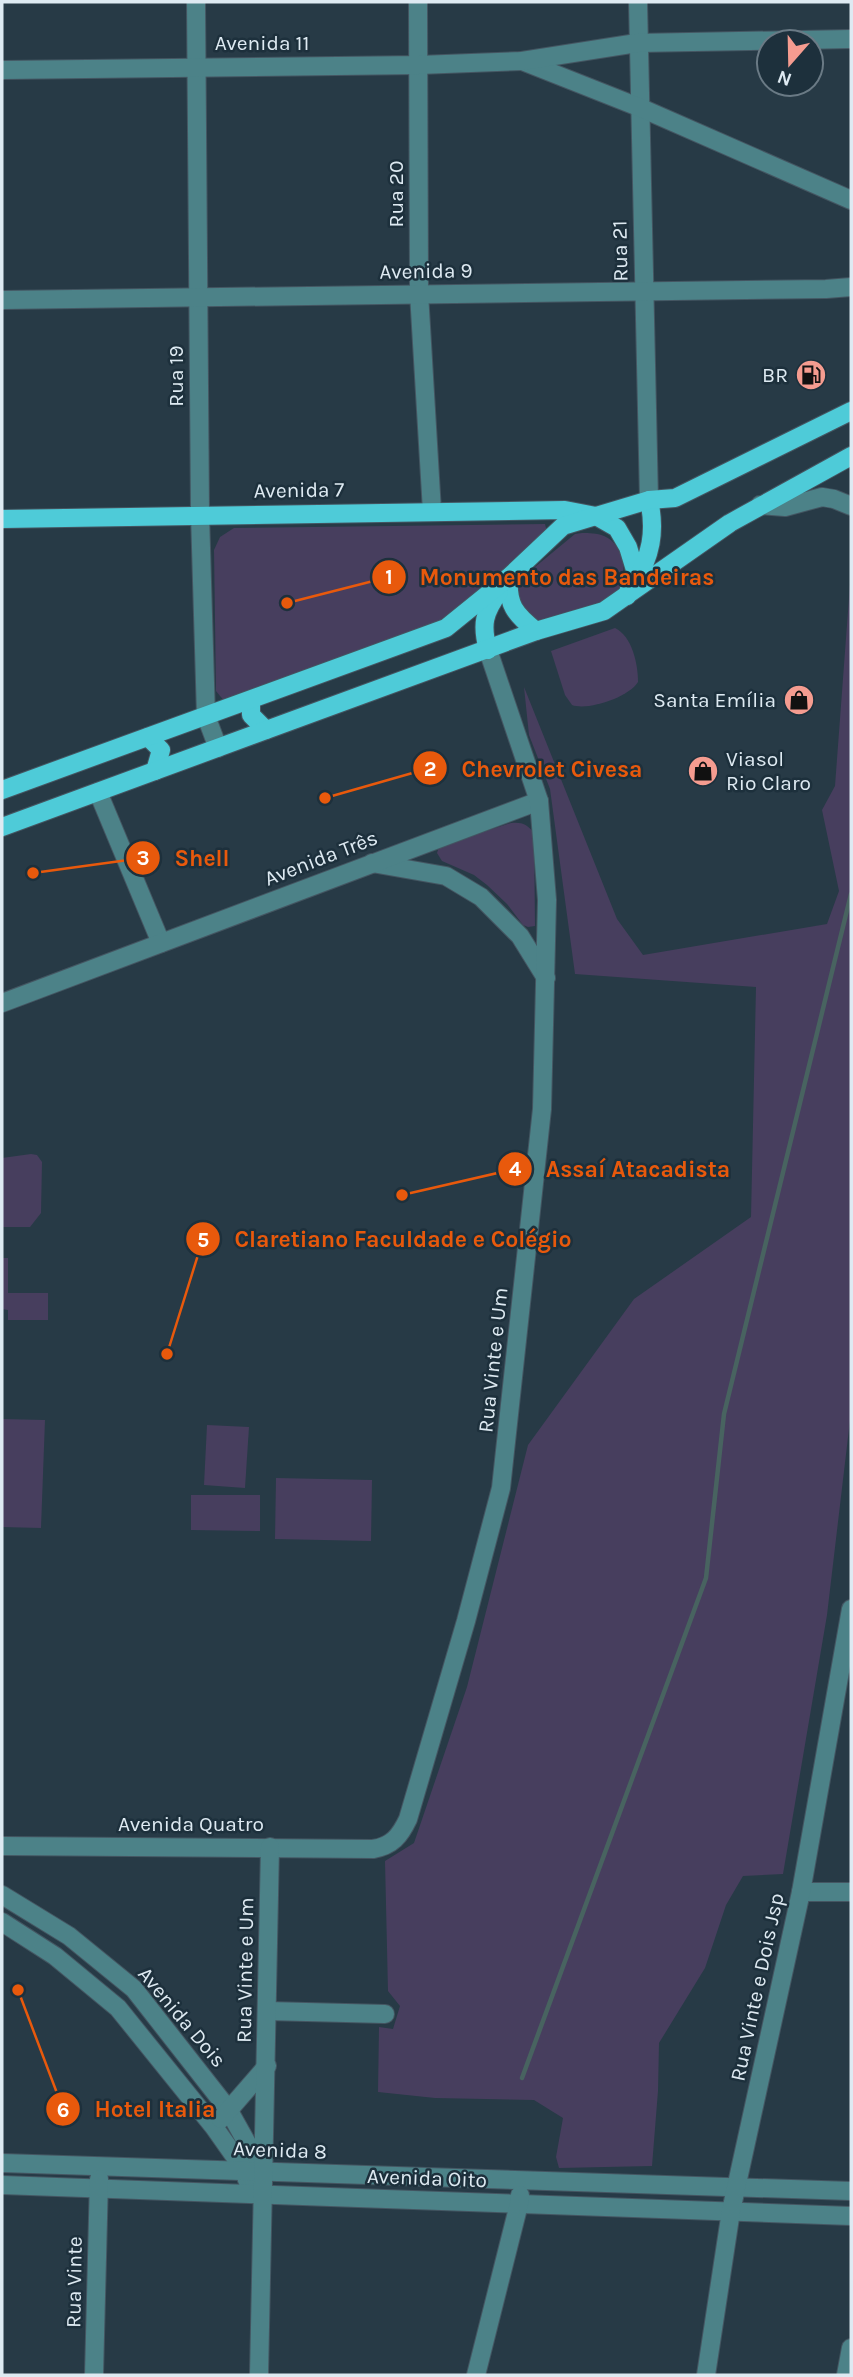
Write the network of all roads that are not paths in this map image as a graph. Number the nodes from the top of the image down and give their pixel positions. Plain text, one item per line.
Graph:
1 (196, 2) edge
2 (418, 2) edge
3 (638, 2) edge
4 (851, 39) edge
5 (637, 43) junction
6 (522, 61) junction
7 (419, 65) junction
8 (196, 66) junction
9 (2, 70) edge
10 (641, 108) junction
11 (851, 200) edge
12 (851, 287) edge
13 (643, 290) junction
14 (419, 293) junction
15 (198, 298) junction
16 (2, 300) edge
17 (851, 411) edge
18 (851, 456) edge
19 (649, 500) junction
20 (760, 505) junction
21 (851, 506) edge
22 (432, 511) junction
23 (200, 514) junction
24 (596, 516) junction
25 (2, 519) edge
26 (509, 577) junction
27 (627, 596) junction
28 (536, 631) junction
29 (488, 650) junction
30 (251, 700) junction
31 (206, 716) junction
32 (266, 730) junction
33 (148, 737) junction
34 (218, 748) junction
35 (155, 771) junction
36 (2, 790) edge
37 (98, 792) junction
38 (539, 801) junction
39 (4, 822) edge
40 (372, 863) junction
41 (161, 943) junction
42 (546, 979) junction
43 (2, 1003) edge
44 (851, 1609) edge
45 (846, 1640) junction
46 (851, 1688) edge
47 (2, 1846) edge
48 (270, 1847) junction
49 (380, 1848) joint
50 (801, 1892) junction
51 (851, 1892) edge
52 (2, 1895) edge
53 (2, 1922) edge
54 (267, 2011) junction
55 (385, 2014) dead end
56 (267, 2066) junction
57 (228, 2109) junction
58 (214, 2127) junction
59 (2, 2163) edge
60 (99, 2166) junction
61 (254, 2172) junction
62 (432, 2178) junction
63 (520, 2180) junction
64 (2, 2185) edge
65 (736, 2188) junction
66 (98, 2189) junction
67 (851, 2192) edge
68 (257, 2194) junction
69 (433, 2201) junction
70 (519, 2204) junction
71 (731, 2211) junction
72 (851, 2216) edge
73 (851, 2348) edge
74 (94, 2375) edge
75 (259, 2375) edge
76 (476, 2375) edge
77 (706, 2375) edge
78 (846, 2375) edge

1 - 8 street, Rua 19
2 - 7 street, Rua 20
3 - 5 street, Rua 21
4 - 5 street, Avenida 11
5 - 6 street, Avenida 11
5 - 10 street, Rua 21
6 - 7 street, Avenida 11
6 - 10 street, Avenida 11
7 - 8 street, Avenida 11
7 - 14 street, Rua 20
8 - 9 street, Avenida 11
8 - 15 street, Rua 19
10 - 11 street, Avenida 11
10 - 13 street, Rua 21
12 - 13 street, Avenida 9
13 - 14 street, Avenida 9
13 - 19 street, Rua 21
14 - 15 street, Avenida 9
14 - 22 street, Rua 20
15 - 16 street, Avenida 9
15 - 23 street, Rua 19
17 - 19 main road
18 - 20 main road
19 - 24 main road
19 - 27 main road
20 - 21 street
20 - 27 main road
22 - 23 main road, Avenida 7
22 - 24 main road, Avenida 7
23 - 25 main road, Avenida 7
23 - 31 street, Rua 19
24 - 26 main road
24 - 27 main road
26 - 28 main road
26 - 29 main road
26 - 30 main road
27 - 28 main road
28 - 29 main road
29 - 32 main road
29 - 38 street, Rua Vinte e Um
30 - 31 main road
30 - 32 main road
31 - 33 main road
31 - 34 street, Rua 19
32 - 34 main road
33 - 35 main road
33 - 36 main road
34 - 35 main road
35 - 37 main road
37 - 39 main road
37 - 41 street
38 - 40 street, Avenida Três
38 - 42 street, Rua Vinte e Um
40 - 41 street, Avenida Três
40 - 42 street
41 - 43 street, Avenida Três
42 - 49 street, Rua Vinte e Um
44 - 45 street, Rua Vinte e Dois Jsp
45 - 46 street
45 - 50 street, Rua Vinte e Dois Jsp
47 - 48 street, Avenida Quatro
48 - 49 street, Avenida Quatro
48 - 54 street, Rua Vinte e Um
50 - 51 street
50 - 65 street, Rua Vinte e Dois Jsp
52 - 57 street, Avenida Dois
53 - 58 street, Avenida Dois
54 - 55 street
54 - 56 street, Rua Vinte e Um
56 - 57 street
56 - 61 street, Rua Vinte e Um
57 - 58 street
57 - 61 street, Avenida Dois
58 - 61 street, Avenida Dois
59 - 60 street, Avenida 8
60 - 61 street, Avenida 8
60 - 66 street, Rua Vinte
61 - 62 street, Avenida 8
61 - 68 street
62 - 63 street, Avenida 8
62 - 69 street
63 - 65 street, Avenida 8
63 - 70 street
64 - 66 street, Avenida Oito
65 - 67 street, Avenida 8
65 - 71 street, Rua Vinte e Dois Jsp
66 - 68 street, Avenida Oito
66 - 74 street, Rua Vinte
68 - 69 street, Avenida Oito
68 - 75 street
69 - 70 street, Avenida Oito
70 - 71 street, Avenida Oito
70 - 76 street
71 - 72 street, Avenida Oito
71 - 77 street, Rua Vinte e Dois Jsp
73 - 78 street

